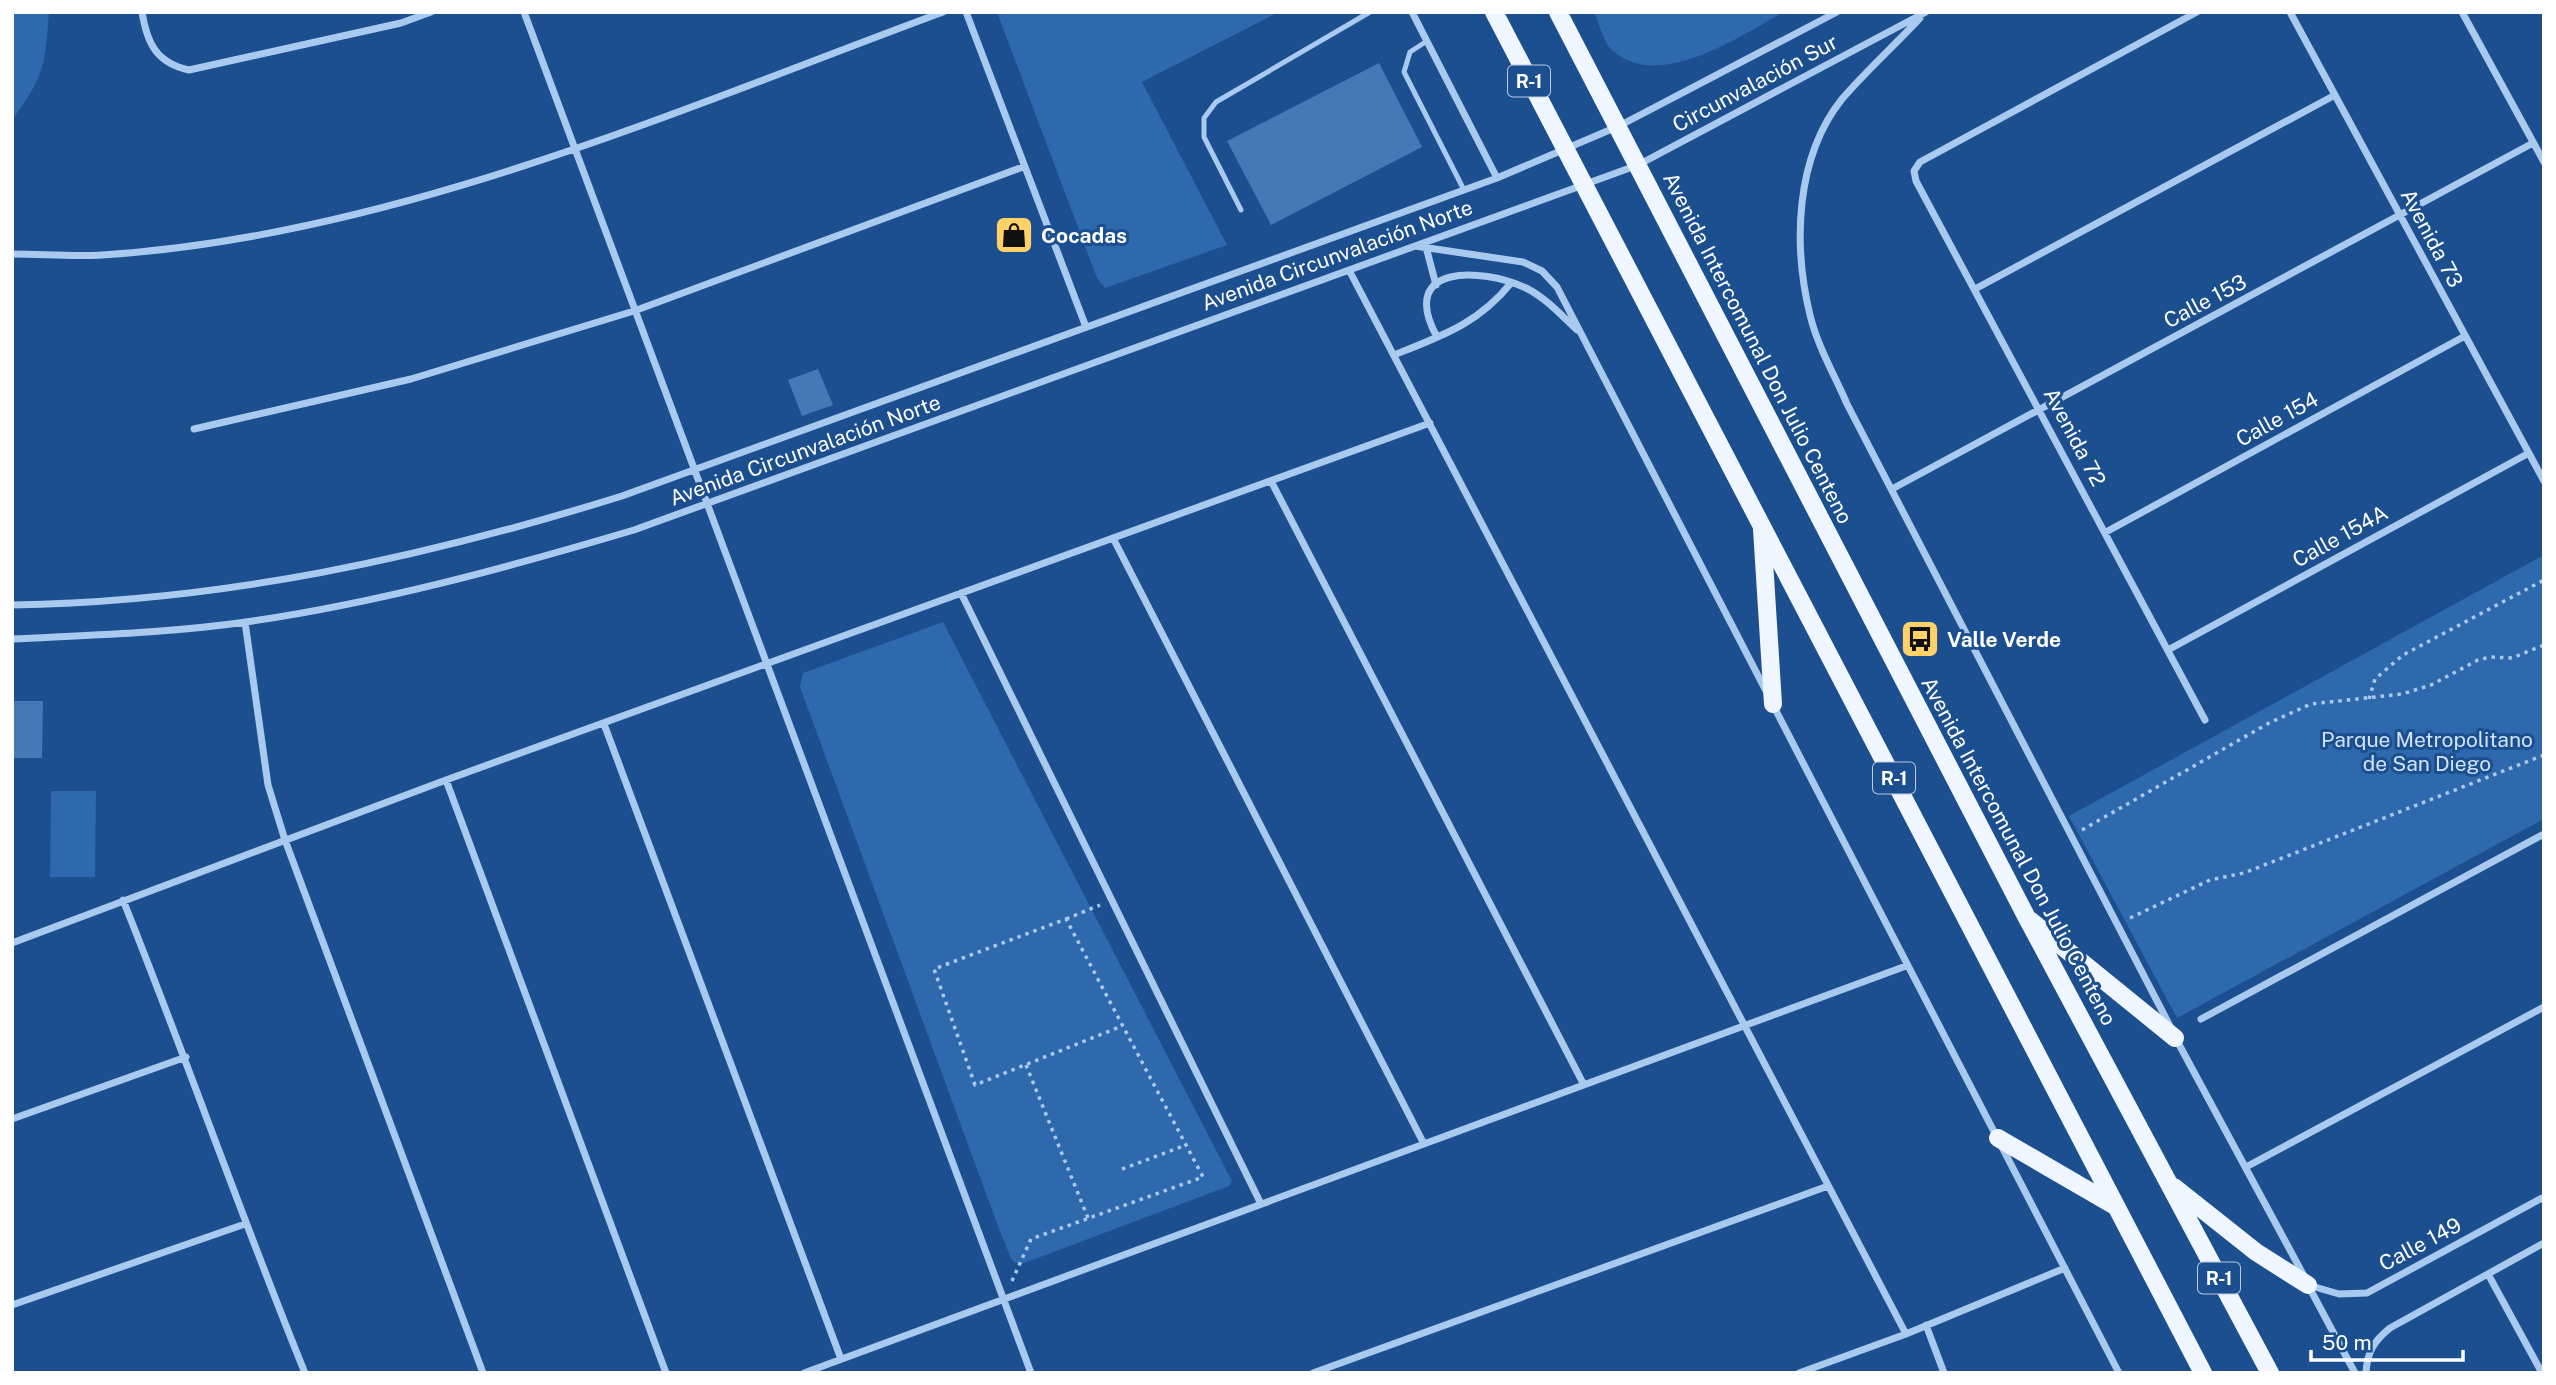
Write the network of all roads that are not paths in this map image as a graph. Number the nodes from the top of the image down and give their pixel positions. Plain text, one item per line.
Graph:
1 (142, 12) edge
2 (431, 12) edge
3 (524, 12) edge
4 (943, 12) edge
5 (966, 12) edge
6 (1370, 12) edge
7 (1412, 12) edge
8 (1494, 12) edge
9 (1558, 12) edge
10 (1837, 12) edge
11 (1926, 12) edge
12 (2197, 12) edge
13 (2290, 12) edge
14 (2462, 12) edge
15 (1427, 41) junction
16 (2334, 95) junction
17 (1619, 126) junction
18 (2533, 143) junction
19 (574, 148) junction
20 (1564, 149) junction
21 (2544, 162) edge
22 (1638, 164) junction
23 (1023, 167) junction
24 (1497, 178) junction
25 (1582, 185) junction
26 (1464, 190) junction
27 (1241, 210) dead end
28 (2400, 215) junction
29 (1413, 246) junction
30 (1426, 247) junction
31 (12, 254) edge
32 (1349, 270) junction
33 (1511, 282) junction
34 (1436, 285) junction
35 (1975, 289) junction
36 (634, 311) junction
37 (1086, 327) junction
38 (1582, 335) junction
39 (2465, 336) junction
40 (1437, 337) junction
41 (1394, 355) junction
42 (2040, 409) junction
43 (1430, 423) junction
44 (194, 429) dead end
45 (2529, 453) junction
46 (693, 471) junction
47 (1271, 481) junction
48 (2544, 481) edge
49 (1892, 489) junction
50 (706, 505) junction
51 (1762, 522) junction
52 (2106, 532) junction
53 (1113, 538) junction
54 (961, 593) junction
55 (12, 605) edge
56 (245, 622) junction
57 (12, 639) edge
58 (2168, 650) junction
59 (768, 664) junction
60 (1773, 704) junction
61 (2206, 720) dead end
62 (604, 724) junction
63 (446, 780) junction
64 (2544, 834) edge
65 (285, 840) junction
66 (123, 900) junction
67 (2026, 916) junction
68 (12, 943) edge
69 (1906, 966) junction
70 (2544, 1007) edge
71 (2201, 1020) dead end
72 (1744, 1026) junction
73 (2175, 1038) junction
74 (186, 1057) junction
75 (1584, 1085) junction
76 (12, 1119) edge
77 (1998, 1138) junction
78 (1424, 1144) junction
79 (2246, 1167) junction
80 (2168, 1183) junction
81 (1828, 1186) junction
82 (2544, 1197) edge
83 (1261, 1204) junction
84 (2115, 1206) junction
85 (245, 1224) junction
86 (2544, 1243) edge
87 (2064, 1268) junction
88 (2488, 1274) junction
89 (2308, 1285) junction
90 (1004, 1299) junction
91 (12, 1305) edge
92 (1926, 1325) junction
93 (1906, 1334) junction
94 (841, 1359) junction
95 (1803, 1372) edge
96 (305, 1373) edge
97 (483, 1373) edge
98 (666, 1373) edge
99 (804, 1373) edge
100 (1031, 1373) edge
101 (1314, 1373) edge
102 (1944, 1373) edge
103 (2119, 1373) edge
104 (2203, 1373) edge
105 (2270, 1373) edge
106 (2355, 1373) edge
107 (2366, 1373) edge
108 (2542, 1373) edge

1 - 2 street
3 - 19 street
4 - 19 street
5 - 23 street
6 - 27 lane
7 - 15 street
8 - 20 main road, R-1
9 - 17 main road, Avenida Intercomunal Don Julio Centeno / R-1
10 - 17 street, Circunvalación Sur
11 - 22 street, Circunvalación Sur
11 - 49 street
12 - 35 street, Avenida 72
13 - 16 street, Avenida 73
14 - 18 street
15 - 24 street
15 - 26 lane
16 - 28 street, Avenida 73
16 - 35 street
17 - 20 street, Circunvalación Sur
17 - 22 main road, Avenida Intercomunal Don Julio Centeno / R-1
18 - 21 street
18 - 28 street, Calle 153
19 - 31 street
19 - 36 street
20 - 24 street, Avenida Circunvalación Norte
20 - 25 main road, R-1
22 - 25 street, Circunvalación Sur
22 - 67 main road, Avenida Intercomunal Don Julio Centeno / R-1
23 - 36 street
23 - 37 street
24 - 26 street, Avenida Circunvalación Norte
25 - 29 street, Avenida Circunvalación Norte
25 - 51 main road, R-1
26 - 37 street, Avenida Circunvalación Norte
28 - 39 street, Avenida 73
28 - 42 street, Calle 153
29 - 30 street
29 - 32 street, Avenida Circunvalación Norte
30 - 34 street
30 - 38 street
32 - 41 street
32 - 50 street, Avenida Circunvalación Norte
33 - 34 street
33 - 38 street
33 - 40 street
34 - 40 street
35 - 42 street, Avenida 72
36 - 44 street
36 - 46 street
37 - 46 street, Avenida Circunvalación Norte
38 - 60 street
39 - 45 street, Avenida 73
39 - 52 street, Calle 154
40 - 41 street
41 - 43 street
42 - 49 street, Calle 153
42 - 52 street, Avenida 72
43 - 47 street
43 - 72 street
45 - 48 street, Avenida 73
45 - 58 street, Calle 154A
46 - 50 street
46 - 55 street, Avenida Circunvalación Norte
47 - 53 street
47 - 75 street
49 - 73 street
50 - 56 street, Avenida Circunvalación Norte
50 - 59 street
51 - 60 main road
51 - 84 main road, R-1
52 - 58 street, Avenida 72
53 - 54 street
53 - 78 street
54 - 59 street
54 - 83 street
56 - 57 street, Avenida Circunvalación Norte
56 - 65 street
58 - 61 street, Avenida 72
59 - 62 street
59 - 90 street
60 - 69 street
62 - 63 street
62 - 94 street
63 - 65 street
63 - 98 street
64 - 71 street
65 - 66 street
65 - 97 street
66 - 68 street
66 - 74 street
67 - 73 main road
67 - 80 main road, Avenida Intercomunal Don Julio Centeno / R-1
69 - 72 street
69 - 77 street
70 - 79 street
72 - 75 street
72 - 81 street
73 - 79 street
74 - 76 street
74 - 85 street
75 - 78 street
77 - 84 main road
77 - 87 street
78 - 83 street
79 - 89 street
80 - 89 main road
80 - 105 main road, Avenida Intercomunal Don Julio Centeno / R-1
81 - 93 street
81 - 101 street
82 - 89 street, Calle 149
83 - 90 street
84 - 104 main road, R-1
85 - 91 street
85 - 96 street
86 - 88 street
87 - 92 street
87 - 103 street
88 - 107 street
88 - 108 street
89 - 106 street
90 - 94 street
90 - 100 street
92 - 93 street
92 - 102 street
93 - 95 street
94 - 99 street

